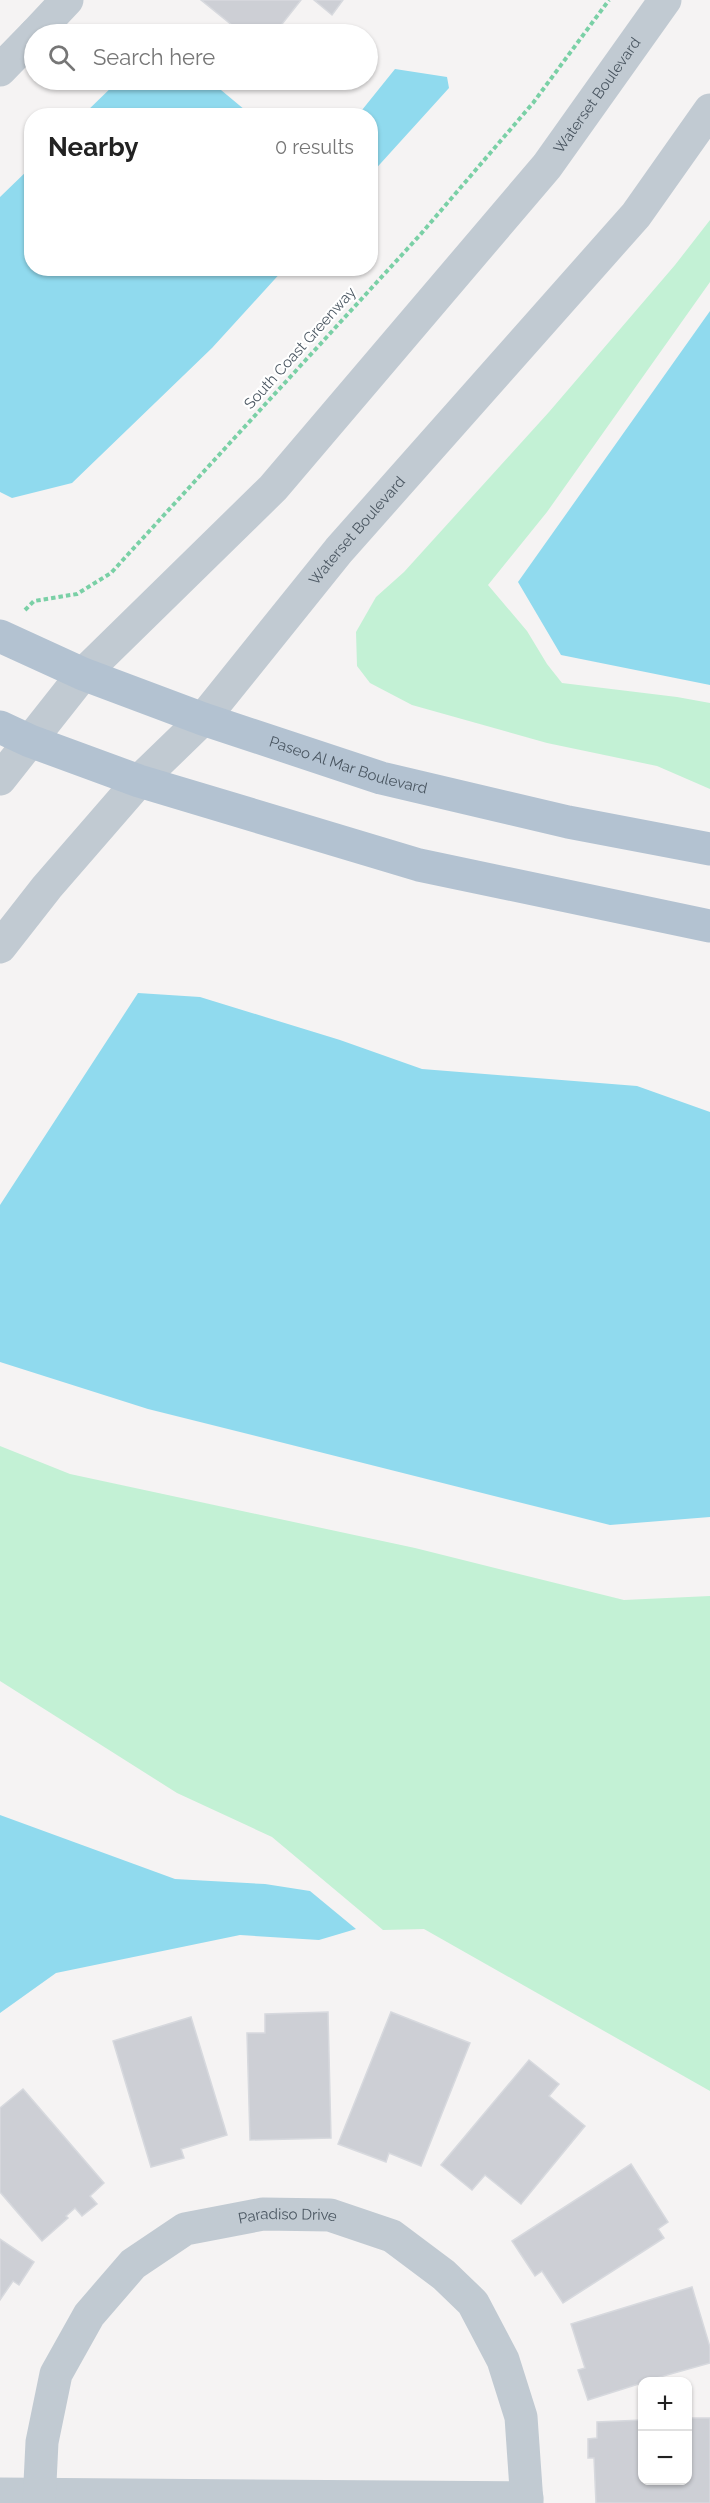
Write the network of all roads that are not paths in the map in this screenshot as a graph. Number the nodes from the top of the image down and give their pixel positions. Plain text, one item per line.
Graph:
1 (67, 0) edge
2 (665, 0) edge
3 (45, 24) edge
4 (24, 46) edge
5 (0, 70) edge
6 (710, 110) edge
7 (11, 625) edge
8 (82, 674) junction
9 (203, 718) junction
10 (0, 727) edge
11 (30, 741) junction
12 (0, 779) edge
13 (139, 781) junction
14 (710, 849) edge
15 (710, 926) edge
16 (0, 947) edge
17 (0, 2494) edge
18 (39, 2499) edge
19 (527, 2500) edge

1 - 3 street
2 - 8 street, Waterset Boulevard
4 - 5 street
6 - 9 street, Waterset Boulevard
7 - 8 main road, Paseo Al Mar Boulevard
8 - 9 main road, Paseo Al Mar Boulevard
8 - 11 street, Waterset Boulevard
9 - 13 street, Waterset Boulevard
9 - 14 main road, Paseo Al Mar Boulevard
10 - 11 main road
11 - 12 street, Waterset Boulevard
11 - 13 main road
13 - 15 main road
13 - 16 street, Waterset Boulevard
17 - 18 street
18 - 19 street
18 - 19 street, Paradiso Drive

